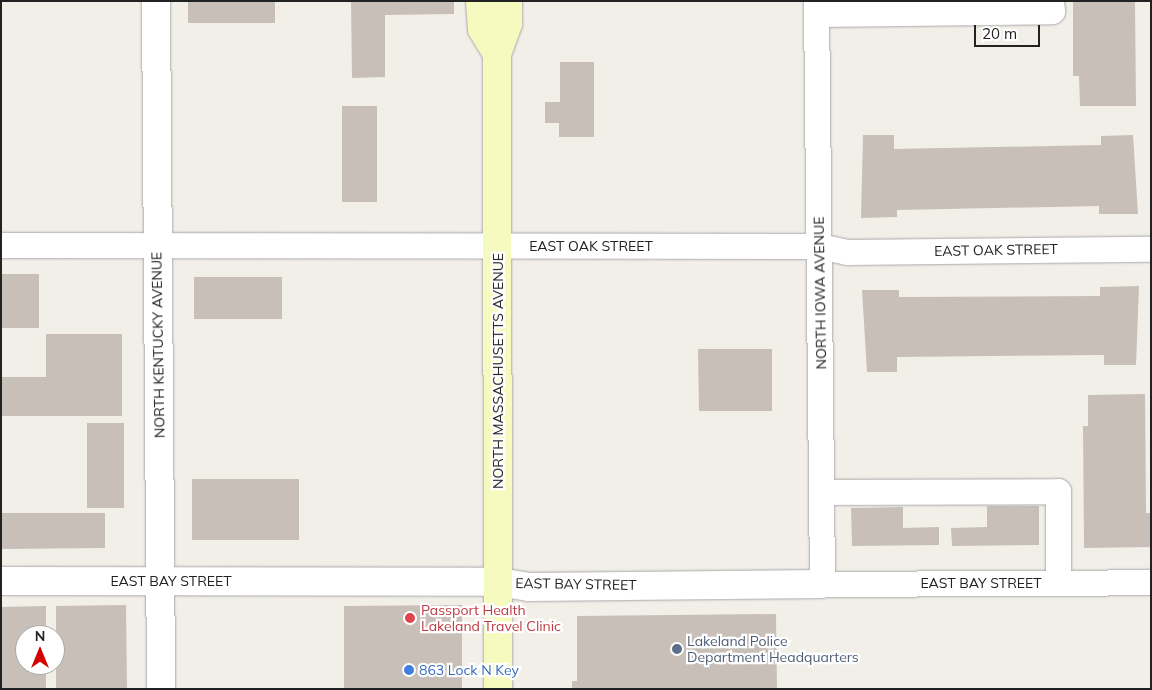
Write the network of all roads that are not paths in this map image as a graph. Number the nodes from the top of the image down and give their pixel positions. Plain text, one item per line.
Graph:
1 (156, 1) edge
2 (480, 1) edge
3 (508, 1) edge
4 (1052, 1) edge
5 (817, 8) edge
6 (497, 54) junction
7 (1, 245) edge
8 (157, 246) junction
9 (499, 246) junction
10 (819, 246) junction
11 (1151, 249) edge
12 (821, 492) junction
13 (1, 581) edge
14 (160, 581) junction
15 (498, 582) junction
16 (1058, 582) junction
17 (1151, 582) edge
18 (822, 584) junction
19 (161, 689) edge
20 (498, 689) edge

1 - 8 street, NORTH KENTUCKY AVENUE
2 - 6 main road
3 - 6 main road, NORTH MASSACHUSETTS AVENUE
4 - 5 street
5 - 10 street, NORTH IOWA AVENUE
6 - 9 main road, NORTH MASSACHUSETTS AVENUE
7 - 8 street, EAST OAK STREET
8 - 9 street, EAST OAK STREET
8 - 14 street, NORTH KENTUCKY AVENUE
9 - 10 street, EAST OAK STREET
9 - 15 main road, NORTH MASSACHUSETTS AVENUE
10 - 11 street, EAST OAK STREET
10 - 12 street, NORTH IOWA AVENUE
12 - 16 street
12 - 18 street, NORTH IOWA AVENUE
13 - 14 street, EAST BAY STREET
14 - 15 street, EAST BAY STREET
14 - 19 street, NORTH KENTUCKY AVENUE
15 - 18 street, EAST BAY STREET
15 - 20 main road, NORTH MASSACHUSETTS AVENUE
16 - 17 street, EAST BAY STREET
16 - 18 street, EAST BAY STREET

